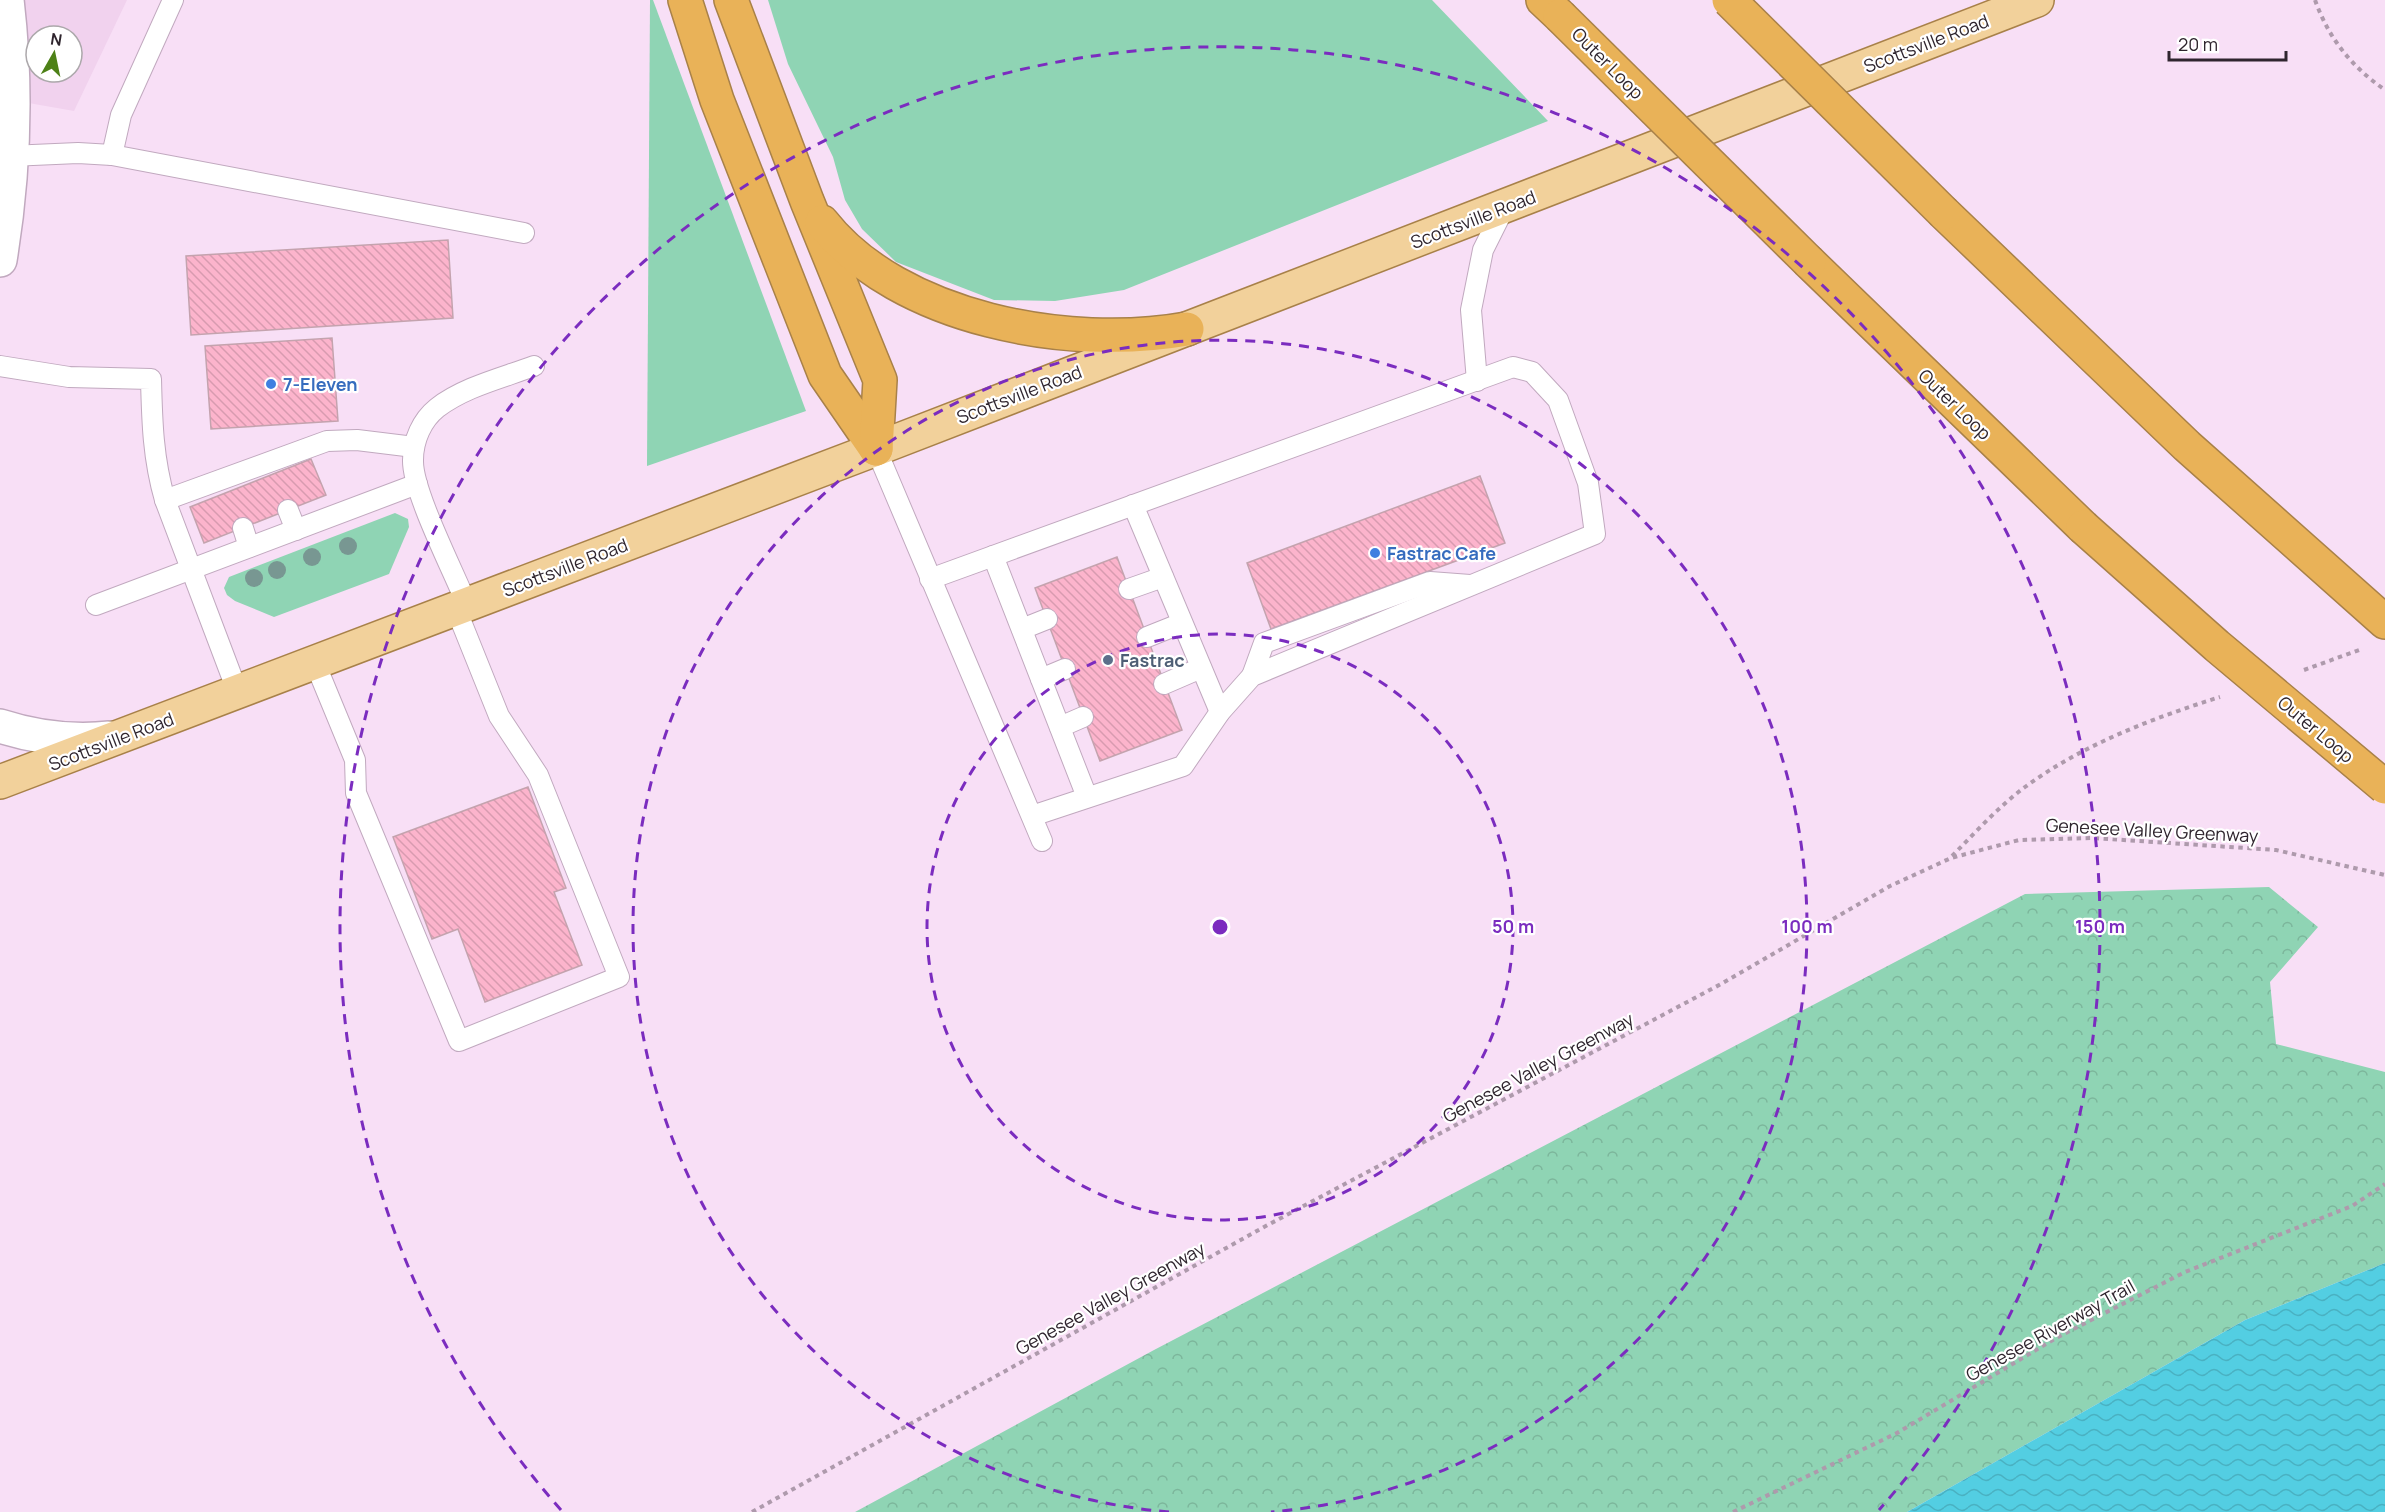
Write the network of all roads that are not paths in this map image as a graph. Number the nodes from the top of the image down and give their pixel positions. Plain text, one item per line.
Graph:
1 (7, 0) edge
2 (173, 0) edge
3 (685, 0) edge
4 (731, 0) edge
5 (1729, 0) edge
6 (2037, 0) edge
7 (1549, 5) edge
8 (6, 120) edge
9 (112, 155) junction
10 (10, 156) junction
11 (807, 201) junction
12 (1505, 206) junction
13 (525, 232) dead end
14 (0, 260) edge
15 (1186, 329) junction
16 (0, 366) edge
17 (534, 366) dead end
18 (1477, 381) junction
19 (414, 447) junction
20 (876, 449) junction
21 (417, 484) junction
22 (165, 500) junction
23 (1133, 505) junction
24 (288, 510) dead end
25 (243, 528) dead end
26 (296, 530) junction
27 (249, 547) junction
28 (993, 556) junction
29 (191, 569) junction
30 (1163, 577) junction
31 (930, 579) junction
32 (1129, 589) dead end
33 (96, 605) dead end
34 (462, 607) junction
35 (1047, 620) dead end
36 (1182, 623) junction
37 (1022, 629) junction
38 (2377, 634) edge
39 (1147, 637) dead end
40 (315, 663) junction
41 (1201, 668) junction
42 (1065, 669) dead end
43 (1041, 679) junction
44 (1164, 684) dead end
45 (238, 693) junction
46 (1220, 712) junction
47 (1083, 717) dead end
48 (0, 726) edge
49 (1060, 727) junction
50 (138, 731) junction
51 (0, 782) edge
52 (2385, 787) edge
53 (1087, 798) junction
54 (1032, 816) junction
55 (1042, 840) dead end

1 - 8 street
2 - 9 lane
3 - 20 highway
4 - 11 highway
5 - 38 highway, bridge
6 - 12 main road, Scottsville Road
7 - 52 highway, Outer Loop, bridge
8 - 10 street
9 - 10 lane
9 - 13 lane
10 - 14 street
11 - 15 highway
11 - 20 highway
12 - 15 main road, Scottsville Road
12 - 18 lane
15 - 20 main road, Scottsville Road
16 - 22 lane
17 - 19 lane
18 - 23 lane
18 - 46 lane
19 - 21 lane
19 - 22 lane
20 - 31 lane
20 - 34 main road, Scottsville Road
21 - 26 lane
21 - 34 lane
22 - 29 lane
23 - 28 lane
23 - 30 lane
24 - 26 lane
25 - 27 lane
26 - 27 lane
27 - 29 lane
28 - 31 lane
28 - 37 lane
29 - 33 lane
29 - 45 lane
30 - 32 lane
30 - 36 lane
31 - 54 lane
34 - 40 main road, Scottsville Road
34 - 40 lane
35 - 37 lane
36 - 39 lane
36 - 41 lane
37 - 43 lane
40 - 45 main road, Scottsville Road
41 - 44 lane
41 - 46 lane
42 - 43 lane
43 - 49 lane
45 - 50 main road, Scottsville Road
46 - 53 lane
47 - 49 lane
48 - 50 street
49 - 53 lane
50 - 51 main road, Scottsville Road
53 - 54 lane
54 - 55 lane

